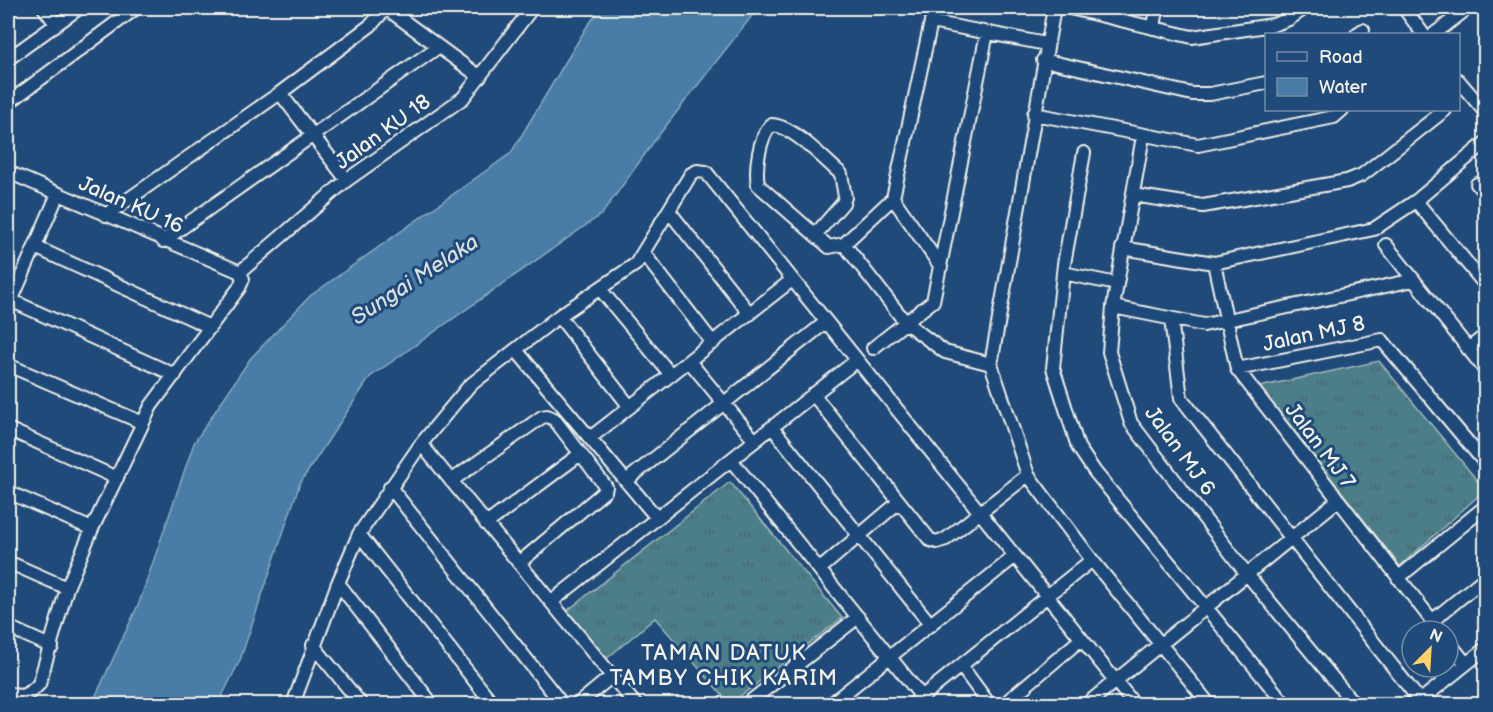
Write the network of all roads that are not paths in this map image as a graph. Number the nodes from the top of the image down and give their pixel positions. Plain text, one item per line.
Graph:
1 (44, 8) edge
2 (79, 8) edge
3 (136, 8) edge
4 (386, 8) edge
5 (532, 8) edge
6 (934, 8) edge
7 (1054, 8) edge
8 (1070, 8) edge
9 (1158, 8) edge
10 (1305, 8) edge
11 (1404, 8) edge
12 (1468, 8) edge
13 (931, 22) junction
14 (56, 24) junction
15 (1153, 28) junction
16 (987, 33) junction
17 (1422, 33) edge
18 (1435, 33) edge
19 (1046, 44) junction
20 (438, 47) junction
21 (8, 59) edge
22 (1043, 60) junction
23 (480, 77) junction
24 (1265, 83) edge
25 (280, 93) junction
26 (1463, 95) edge
27 (8, 103) edge
28 (1341, 111) edge
29 (1443, 111) edge
30 (1485, 113) edge
31 (1034, 114) junction
32 (313, 136) junction
33 (1143, 136) junction
34 (1485, 142) edge
35 (1084, 153) dead end
36 (8, 172) edge
37 (347, 180) junction
38 (1477, 184) dead end
39 (58, 194) junction
40 (1485, 194) edge
41 (1133, 195) junction
42 (893, 198) junction
43 (1416, 201) junction
44 (669, 211) junction
45 (106, 215) junction
46 (815, 235) junction
47 (163, 241) junction
48 (844, 244) junction
49 (1386, 245) dead end
50 (35, 247) junction
51 (1122, 249) junction
52 (644, 254) junction
53 (1214, 263) junction
54 (941, 267) junction
55 (240, 272) junction
56 (1063, 273) junction
57 (792, 280) junction
58 (1414, 280) junction
59 (1117, 284) junction
60 (1485, 286) edge
61 (600, 289) junction
62 (8, 303) edge
63 (1113, 307) junction
64 (750, 314) junction
65 (558, 316) junction
66 (1172, 319) junction
67 (1227, 320) junction
68 (826, 322) junction
69 (906, 323) junction
70 (210, 327) junction
71 (1485, 335) edge
72 (713, 343) junction
73 (873, 348) dead end
74 (1468, 349) junction
75 (516, 350) junction
76 (856, 360) junction
77 (689, 361) junction
78 (991, 364) junction
79 (8, 365) edge
80 (1237, 369) junction
81 (1485, 371) edge
82 (175, 375) junction
83 (671, 375) junction
84 (813, 394) junction
85 (724, 404) junction
86 (630, 407) junction
87 (143, 423) junction
88 (772, 427) junction
89 (8, 429) edge
90 (590, 438) junction
91 (755, 441) junction
92 (421, 444) junction
93 (579, 455) junction
94 (731, 460) junction
95 (1485, 464) edge
96 (1028, 475) junction
97 (117, 478) junction
98 (451, 481) junction
99 (626, 481) junction
100 (390, 487) junction
101 (8, 492) edge
102 (1337, 501) junction
103 (899, 502) junction
104 (1485, 506) edge
105 (978, 514) junction
106 (657, 518) junction
107 (486, 524) junction
108 (92, 529) junction
109 (359, 534) junction
110 (859, 535) junction
111 (1291, 537) junction
112 (1014, 557) junction
113 (1092, 560) junction
114 (8, 562) edge
115 (519, 563) junction
116 (819, 569) junction
117 (1246, 573) junction
118 (1485, 577) edge
119 (1398, 578) junction
120 (338, 583) junction
121 (67, 588) junction
122 (1046, 597) junction
123 (551, 602) junction
124 (1205, 607) junction
125 (858, 617) junction
126 (1430, 619) edge
127 (1434, 619) edge
128 (931, 625) junction
129 (8, 627) edge
130 (1080, 640) junction
131 (314, 645) junction
132 (1160, 645) junction
133 (52, 647) junction
134 (1485, 648) edge
135 (1460, 656) edge
136 (891, 658) junction
137 (1466, 664) junction
138 (961, 666) junction
139 (612, 676) junction
140 (1115, 682) junction
141 (8, 693) edge
142 (918, 701) edge
143 (295, 703) edge
144 (1418, 703) edge
145 (361, 705) edge
146 (432, 705) edge
147 (493, 705) edge
148 (562, 705) edge
149 (578, 705) edge
150 (636, 705) edge
151 (747, 705) edge
152 (831, 705) edge
153 (989, 705) edge
154 (1004, 705) edge
155 (1087, 705) edge
156 (1134, 705) edge
157 (1209, 705) edge
158 (1285, 705) edge
159 (1354, 705) edge

1 - 14 street
2 - 14 street
3 - 27 street
4 - 20 street
4 - 25 street
5 - 23 street, Jalan KU 18
6 - 13 street
7 - 19 street
8 - 15 street
9 - 15 street
10 - 15 street
11 - 17 street
12 - 18 street
13 - 16 street
13 - 42 street
14 - 21 street
16 - 19 street
16 - 54 street
19 - 22 street
20 - 23 street
20 - 32 street
22 - 24 street
22 - 31 street
23 - 37 street, Jalan KU 18
25 - 32 street
25 - 45 street
26 - 30 street
28 - 33 street
29 - 41 street
31 - 33 street
31 - 78 street
32 - 37 street
32 - 47 street
33 - 41 street, Jalan MJ 6
34 - 43 street
35 - 56 street
36 - 39 street, Jalan KU 16
37 - 55 street, Jalan KU 18
38 - 40 street
39 - 45 street, Jalan KU 16
39 - 50 street
41 - 51 street, Jalan MJ 6
42 - 48 street
42 - 54 street
43 - 53 street
43 - 60 street
44 - 52 street
44 - 57 street
44 - 64 street
45 - 47 street, Jalan KU 16
46 - 46 street
46 - 48 street
47 - 55 street, Jalan KU 16
48 - 69 street
49 - 58 street
50 - 62 street
50 - 70 street
51 - 53 street
51 - 59 street, Jalan MJ 6
52 - 61 street
52 - 72 street
53 - 67 street, Jalan MJ 7
54 - 69 street
55 - 70 street
56 - 59 street
56 - 124 street
57 - 64 street
57 - 68 street
58 - 67 street
58 - 74 street
59 - 63 street, Jalan MJ 6
61 - 65 street
61 - 83 street
62 - 82 street
63 - 66 street
63 - 117 street, Jalan MJ 6
64 - 72 street
65 - 75 street
65 - 86 street
66 - 67 street
66 - 111 street
67 - 80 street, Jalan MJ 7
68 - 76 street
68 - 85 street
69 - 73 street
69 - 78 street
70 - 82 street
71 - 74 street
72 - 77 street
74 - 81 street
75 - 90 street
75 - 92 street
76 - 84 street
76 - 105 street
77 - 83 street
77 - 85 street
78 - 96 street
79 - 87 street
80 - 95 street, Jalan MJ 8
80 - 102 street, Jalan MJ 7
82 - 87 street
83 - 86 street
84 - 88 street
84 - 103 street
85 - 91 street
85 - 99 street
86 - 90 street
87 - 97 street
88 - 91 street
88 - 110 street
89 - 97 street
90 - 99 street
91 - 94 street
92 - 98 street
92 - 100 street
93 - 98 street
93 - 107 street
93 - 115 street
94 - 106 street
94 - 116 street
96 - 105 street
96 - 113 street
97 - 108 street
98 - 107 street
99 - 106 street
100 - 109 street
100 - 148 street
101 - 108 street
102 - 111 street
102 - 119 street, Jalan MJ 7
103 - 105 street
103 - 110 street
104 - 119 street
105 - 112 street
106 - 123 street
107 - 115 street
108 - 121 street
109 - 120 street
109 - 147 street
110 - 116 street
110 - 128 street
111 - 117 street
111 - 144 street
112 - 122 street
112 - 128 street
113 - 122 street
113 - 132 street
114 - 121 street
115 - 123 street
116 - 125 street
117 - 124 street
117 - 159 street, Jalan MJ 6
118 - 127 street
119 - 126 street, Jalan MJ 7
120 - 131 street
120 - 146 street
121 - 133 street
122 - 130 street
122 - 138 street
123 - 139 street
124 - 132 street
124 - 158 street
125 - 136 street
125 - 151 street
128 - 136 street
129 - 133 street
130 - 140 street
130 - 154 street
131 - 143 street
131 - 145 street
132 - 140 street
132 - 157 street
133 - 141 street
134 - 137 street
135 - 137 street
136 - 142 street
136 - 152 street
137 - 144 street
138 - 142 street
138 - 153 street
139 - 149 street
139 - 150 street
140 - 155 street
140 - 156 street

